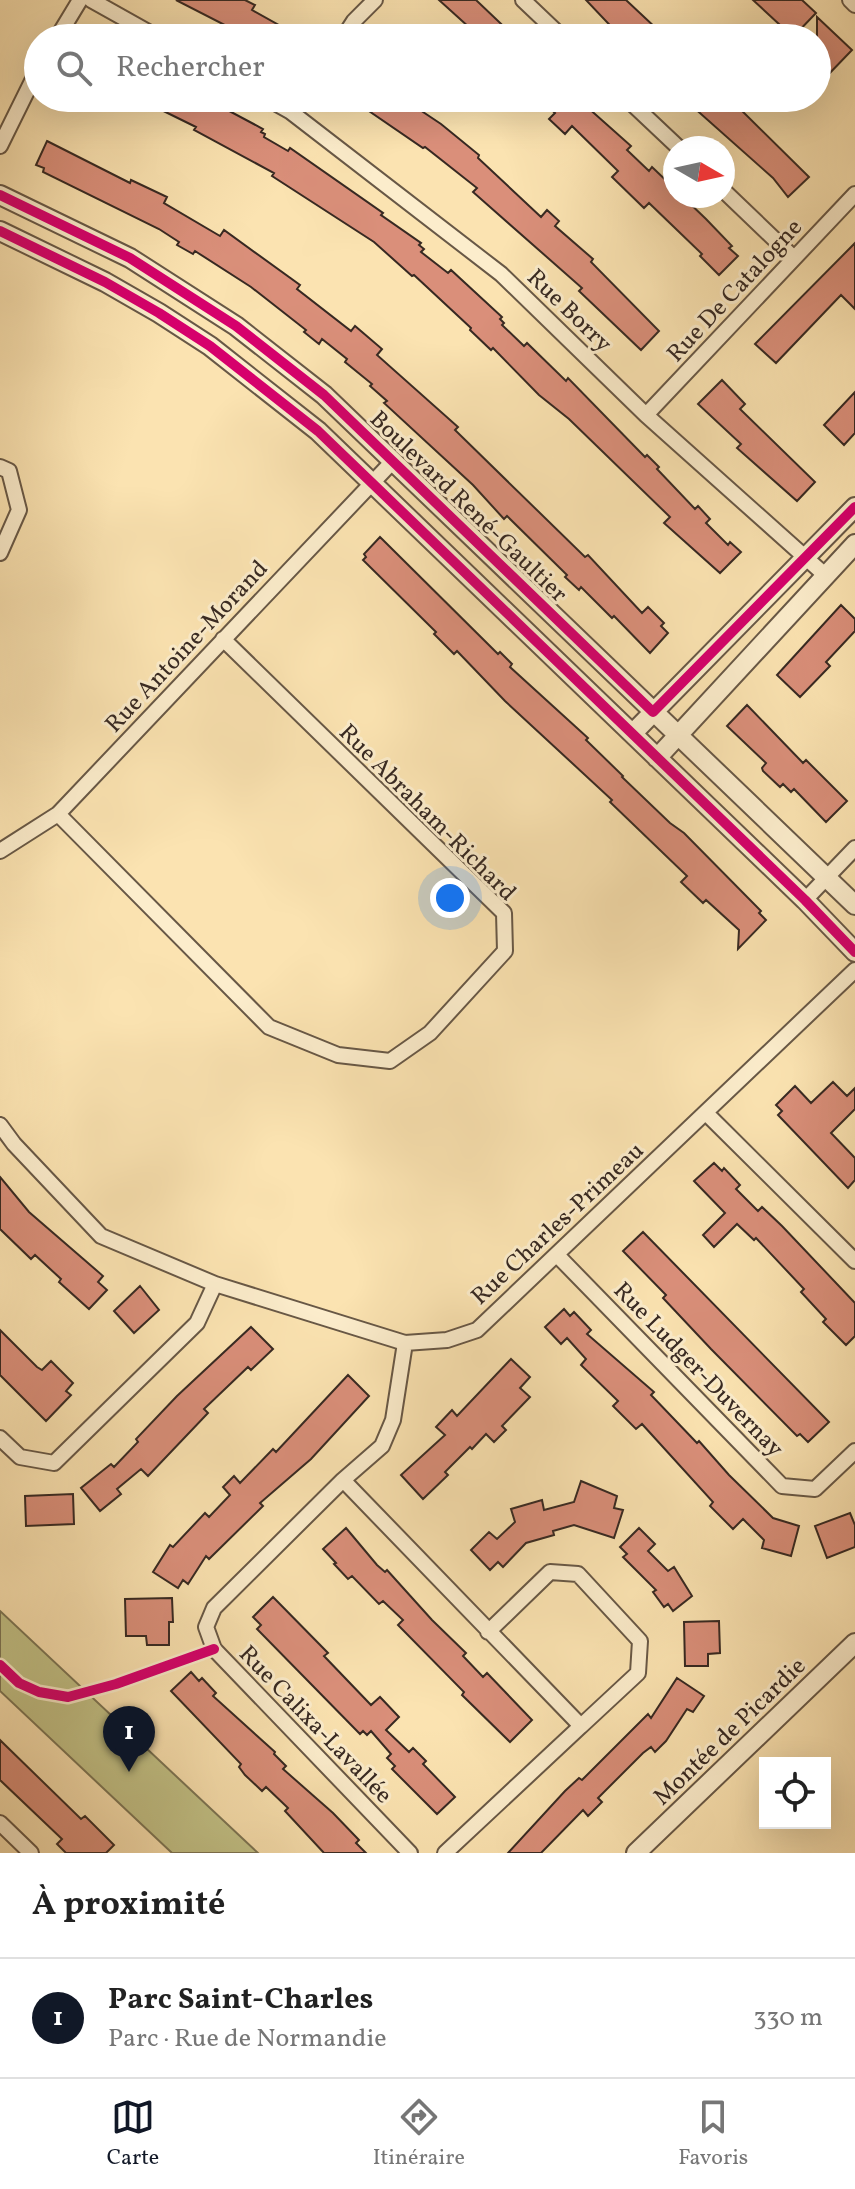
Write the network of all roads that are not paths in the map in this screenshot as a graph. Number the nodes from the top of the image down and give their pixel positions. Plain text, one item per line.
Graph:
1 (80, 0) edge
2 (91, 0) edge
3 (375, 0) edge
4 (523, 0) edge
5 (850, 0) edge
6 (855, 5) edge
7 (65, 24) edge
8 (134, 24) edge
9 (355, 24) edge
10 (548, 24) edge
11 (24, 97) edge
12 (291, 112) edge
13 (641, 112) edge
14 (666, 136) edge
15 (0, 146) edge
16 (855, 194) edge
17 (0, 195) edge
18 (735, 201) edge
19 (0, 231) edge
20 (794, 258) junction
21 (646, 415) junction
22 (394, 460) junction
23 (0, 467) edge
24 (373, 482) junction
25 (855, 507) edge
26 (855, 544) edge
27 (0, 553) edge
28 (806, 558) junction
29 (825, 575) junction
30 (223, 639) junction
31 (653, 712) junction
32 (633, 733) junction
33 (678, 736) junction
34 (657, 758) junction
35 (58, 814) junction
36 (855, 848) edge
37 (0, 851) edge
38 (828, 876) junction
39 (805, 900) junction
40 (855, 905) edge
41 (855, 952) edge
42 (855, 970) edge
43 (706, 1113) junction
44 (0, 1125) edge
45 (557, 1255) junction
46 (855, 1261) edge
47 (215, 1284) junction
48 (405, 1343) junction
49 (0, 1438) edge
50 (855, 1451) edge
51 (343, 1480) junction
52 (488, 1632) junction
53 (855, 1643) edge
54 (581, 1726) junction
55 (0, 1823) edge
56 (31, 1853) edge
57 (410, 1853) edge
58 (445, 1853) edge
59 (636, 1853) edge

1 - 7 street
2 - 8 street
3 - 9 street
4 - 10 street
5 - 6 street
11 - 15 street
12 - 21 street, Rue Borry
13 - 14 street
16 - 20 street, Rue De Catalogne
17 - 22 street, Boulevard René-Gaultier
18 - 20 street
19 - 24 street, Boulevard René-Gaultier
20 - 21 street, Rue De Catalogne
21 - 28 street, Rue Borry
22 - 24 street, Rue Antoine-Morand
22 - 31 street, Boulevard René-Gaultier
23 - 27 street
24 - 30 street, Rue Antoine-Morand
24 - 32 street, Boulevard René-Gaultier
25 - 28 street
26 - 29 street
28 - 29 street, Rue Borry
28 - 31 street
29 - 33 street
30 - 35 street, Rue Antoine-Morand
30 - 35 street, Rue Abraham-Richard
31 - 32 street
31 - 33 street, Boulevard René-Gaultier
32 - 34 street, Boulevard René-Gaultier
33 - 34 street
33 - 38 street, Boulevard René-Gaultier
34 - 39 street, Boulevard René-Gaultier
35 - 37 street, Rue Antoine-Morand
36 - 38 street
38 - 39 street
38 - 40 street, Boulevard René-Gaultier
39 - 41 street, Boulevard René-Gaultier
42 - 43 street, Rue Charles-Primeau
43 - 45 street, Rue Charles-Primeau
43 - 46 street
44 - 47 street, Rue Charles-Primeau
45 - 48 street, Rue Charles-Primeau
45 - 50 street, Rue Ludger-Duvernay
47 - 48 street, Rue Charles-Primeau
47 - 49 street
48 - 51 street, Rue Calixa-Lavallée
51 - 52 street
51 - 57 street, Rue Calixa-Lavallée
52 - 54 street
52 - 54 street
53 - 59 street, Montée de Picardie
54 - 58 street
55 - 56 street

